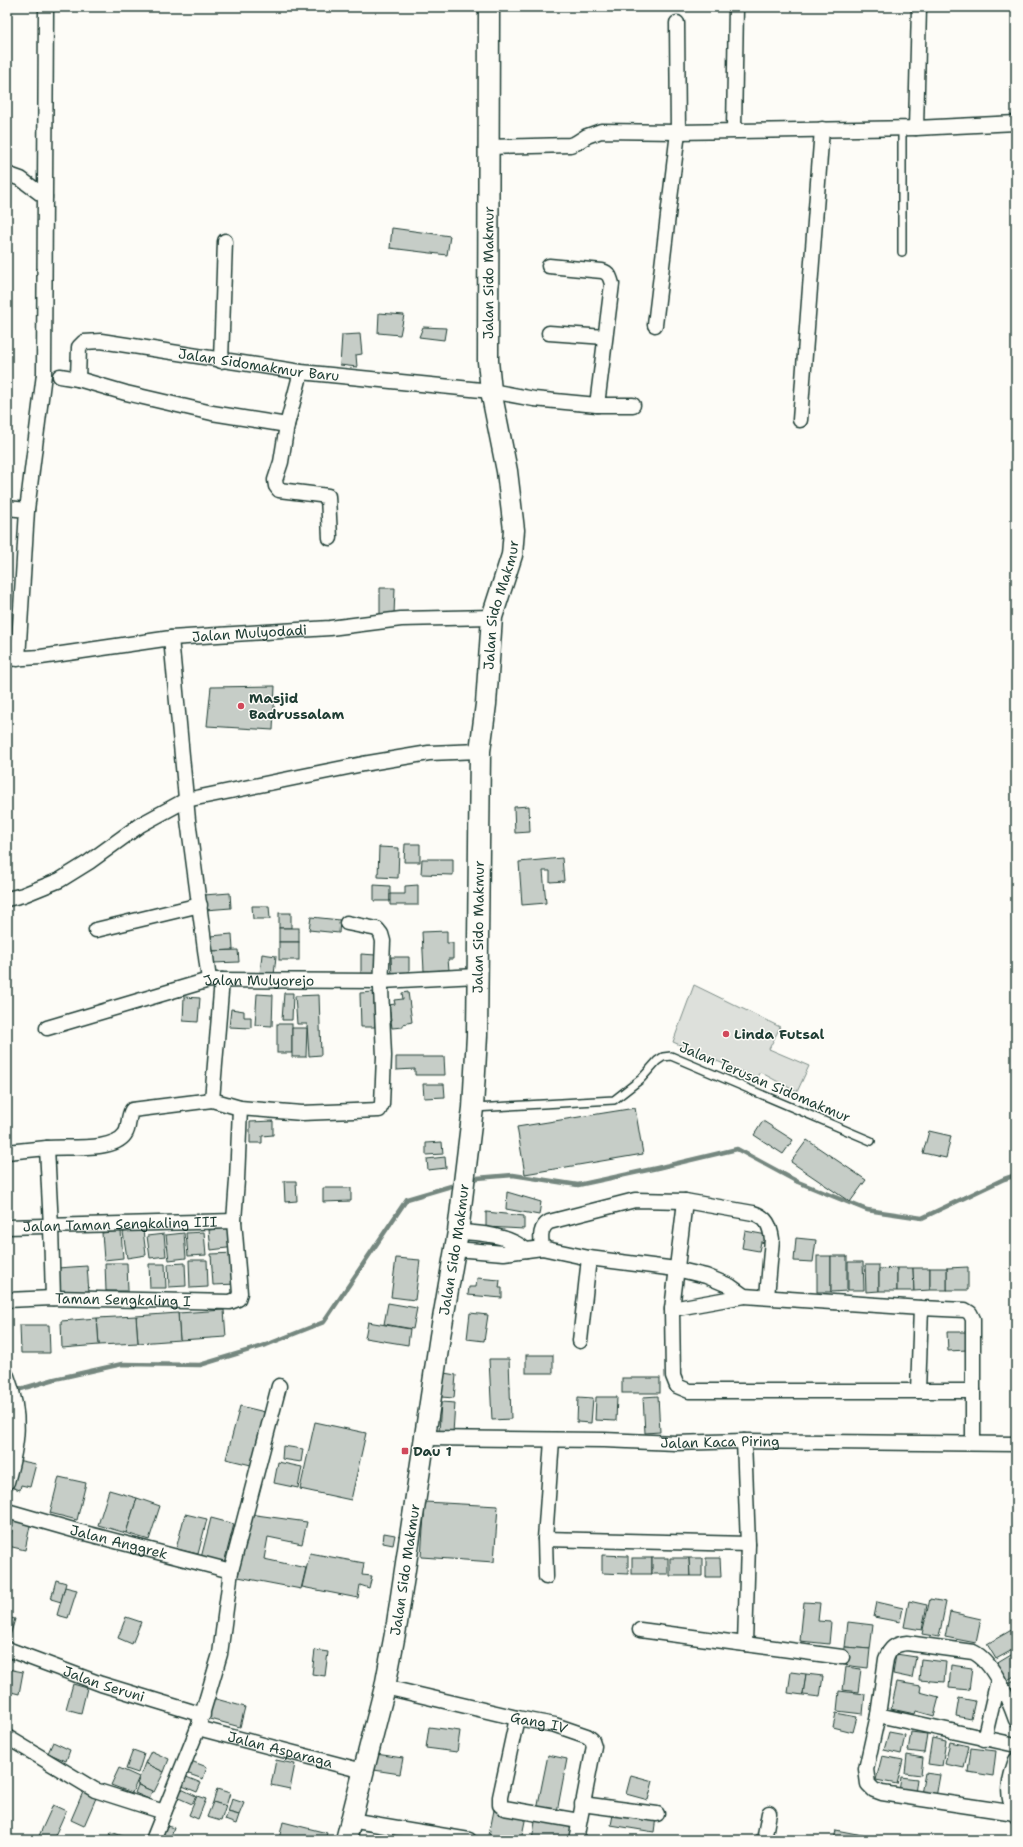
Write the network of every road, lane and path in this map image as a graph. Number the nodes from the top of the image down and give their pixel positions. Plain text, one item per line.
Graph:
1 (46, 7) edge
2 (489, 7) edge
3 (736, 7) edge
4 (919, 7) edge
5 (676, 23) dead end
6 (1016, 123) edge
7 (909, 128) junction
8 (822, 129) junction
9 (734, 130) junction
10 (678, 132) junction
11 (489, 147) junction
12 (7, 174) edge
13 (45, 197) junction
14 (225, 241) dead end
15 (902, 252) dead end
16 (549, 266) dead end
17 (655, 326) dead end
18 (549, 333) dead end
19 (605, 336) junction
20 (221, 360) junction
21 (301, 372) junction
22 (60, 376) dead end
23 (78, 379) junction
24 (491, 391) junction
25 (597, 405) junction
26 (633, 405) dead end
27 (800, 420) dead end
28 (287, 425) junction
29 (7, 508) edge
30 (27, 510) junction
31 (330, 538) dead end
32 (492, 617) junction
33 (171, 638) junction
34 (12, 659) edge
35 (480, 751) junction
36 (187, 806) junction
37 (7, 899) edge
38 (200, 905) junction
39 (347, 923) dead end
40 (96, 930) dead end
41 (477, 976) junction
42 (215, 980) junction
43 (382, 981) junction
44 (47, 1028) dead end
45 (212, 1100) junction
46 (240, 1108) junction
47 (473, 1108) junction
48 (871, 1141) dead end
49 (47, 1148) junction
50 (7, 1152) edge
51 (685, 1201) junction
52 (234, 1221) junction
53 (7, 1227) edge
54 (51, 1227) junction
55 (457, 1240) junction
56 (542, 1248) junction
57 (589, 1258) junction
58 (676, 1269) junction
59 (744, 1296) junction
60 (767, 1296) junction
61 (53, 1298) junction
62 (7, 1300) edge
63 (921, 1308) junction
64 (672, 1309) junction
65 (580, 1341) dead end
66 (8, 1378) edge
67 (279, 1386) dead end
68 (918, 1390) junction
69 (973, 1391) junction
70 (424, 1438) junction
71 (552, 1440) junction
72 (744, 1441) junction
73 (974, 1443) junction
74 (1016, 1444) edge
75 (7, 1482) edge
76 (7, 1511) edge
77 (545, 1539) junction
78 (748, 1544) junction
79 (231, 1571) junction
80 (546, 1577) dead end
81 (640, 1630) dead end
82 (745, 1644) junction
83 (7, 1650) edge
84 (842, 1657) dead end
85 (998, 1680) junction
86 (385, 1687) junction
87 (878, 1715) junction
88 (517, 1718) junction
89 (1016, 1720) edge
90 (200, 1722) junction
91 (7, 1737) edge
92 (984, 1739) junction
93 (1016, 1745) edge
94 (1016, 1760) edge
95 (363, 1771) junction
96 (582, 1804) junction
97 (164, 1812) junction
98 (769, 1813) dead end
99 (657, 1814) dead end
100 (1015, 1814) edge
101 (350, 1820) junction
102 (579, 1821) junction
103 (153, 1840) edge
104 (346, 1840) edge
105 (469, 1840) edge
106 (576, 1840) edge
107 (764, 1840) edge

1 - 13 street
2 - 11 main road, Jalan Sido Makmur
3 - 9 street
4 - 7 street
5 - 10 street
6 - 7 street
7 - 8 street
7 - 15 lane
8 - 9 street
8 - 27 street
9 - 10 street
10 - 11 street
10 - 17 street
11 - 24 main road, Jalan Sido Makmur
12 - 13 street
13 - 30 street
14 - 20 street
16 - 19 street
18 - 19 street
19 - 25 street
20 - 21 street, Jalan Sidomakmur Baru
20 - 23 street, Jalan Sidomakmur Baru
21 - 24 street, Jalan Sidomakmur Baru
21 - 28 street
22 - 23 street
23 - 28 street
24 - 25 street, Jalan Sidomakmur Baru
24 - 32 main road, Jalan Sido Makmur
25 - 26 street, Jalan Sidomakmur Baru
28 - 31 street
29 - 30 street
30 - 34 street
32 - 33 street, Jalan Mulyodadi
32 - 35 main road, Jalan Sido Makmur
33 - 34 street, Jalan Mulyodadi
33 - 36 street
35 - 36 street
35 - 41 main road, Jalan Sido Makmur
36 - 37 street
36 - 38 street
38 - 40 street
38 - 42 street
39 - 43 street
41 - 43 street, Jalan Mulyorejo
41 - 47 main road, Jalan Sido Makmur
42 - 43 street, Jalan Mulyorejo
42 - 44 street, Jalan Mulyorejo
42 - 45 street
43 - 46 street
45 - 46 street
45 - 49 street
46 - 52 street
47 - 48 lane, Jalan Terusan Sidomakmur
47 - 55 main road, Jalan Sido Makmur
49 - 50 street
49 - 54 street
51 - 56 street
51 - 58 street
51 - 60 street
52 - 54 street, Jalan Taman Sengkaling III
52 - 61 street, Taman Sengkaling I
53 - 54 street, Jalan Taman Sengkaling III
54 - 61 street
55 - 56 street
55 - 70 main road, Jalan Sido Makmur
56 - 57 street
57 - 58 street
57 - 65 street
58 - 59 street
58 - 64 street
59 - 60 street
59 - 64 street
60 - 63 street
61 - 62 street, Taman Sengkaling I
63 - 68 street
63 - 69 street
64 - 68 street
66 - 75 street
67 - 79 street
68 - 69 street
69 - 73 street
70 - 71 street, Jalan Kaca Piring
70 - 86 main road, Jalan Sido Makmur
71 - 72 street, Jalan Kaca Piring
71 - 77 street
72 - 73 street, Jalan Kaca Piring
72 - 78 street
73 - 74 street, Jalan Kaca Piring
76 - 79 street, Jalan Anggrek
77 - 78 street
77 - 80 street
78 - 82 street
79 - 90 street
81 - 82 street
82 - 84 street
83 - 90 street, Jalan Seruni
85 - 87 street
85 - 89 street
85 - 92 street
86 - 88 street, Gang IV
86 - 95 main road, Jalan Sido Makmur
87 - 92 street
87 - 100 street
88 - 96 street, Gang IV
88 - 102 street
90 - 95 street, Jalan Asparaga
90 - 97 street
91 - 97 street
92 - 93 street
94 - 100 street
95 - 101 main road, Jalan Sido Makmur
96 - 99 street
96 - 102 street, Gang IV
97 - 103 street
98 - 107 street
101 - 104 main road, Jalan Sido Makmur
101 - 105 street
102 - 106 street, Gang IV

